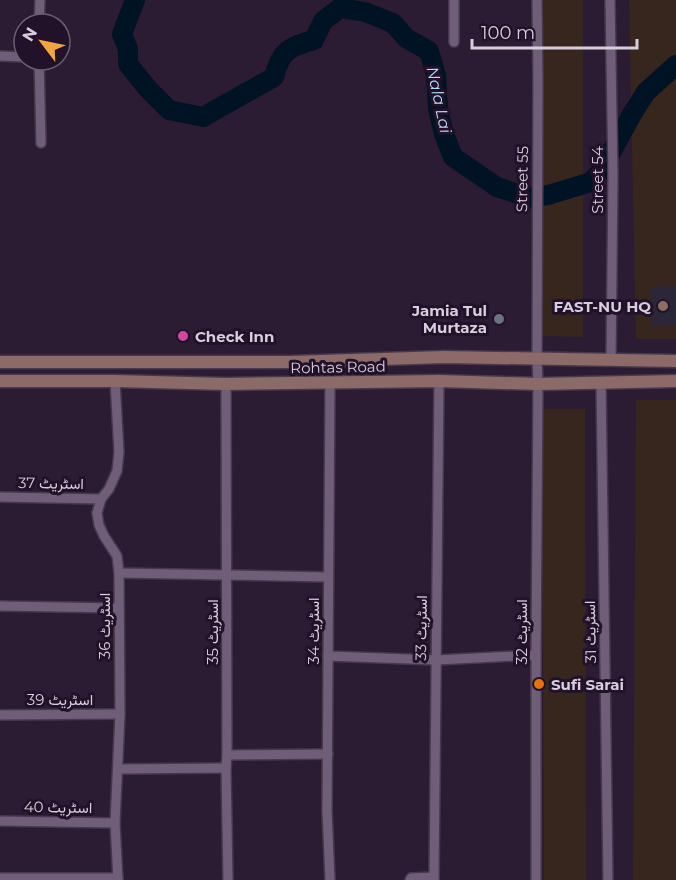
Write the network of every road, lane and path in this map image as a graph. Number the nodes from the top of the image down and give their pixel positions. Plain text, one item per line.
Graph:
1 (454, 0) edge
2 (537, 0) edge
3 (610, 0) edge
4 (454, 42) dead end
5 (39, 72) edge
6 (41, 143) dead end
7 (537, 358) junction
8 (612, 360) junction
9 (676, 361) edge
10 (0, 362) edge
11 (0, 381) edge
12 (116, 381) junction
13 (330, 381) junction
14 (439, 381) junction
15 (674, 381) edge
16 (601, 383) junction
17 (226, 384) junction
18 (538, 384) junction
19 (0, 497) edge
20 (101, 499) junction
21 (119, 573) junction
22 (227, 575) junction
23 (328, 577) junction
24 (0, 606) edge
25 (118, 608) junction
26 (328, 656) junction
27 (536, 656) junction
28 (436, 660) junction
29 (120, 714) junction
30 (0, 715) edge
31 (328, 754) junction
32 (227, 755) junction
33 (226, 768) junction
34 (118, 769) junction
35 (0, 821) edge
36 (115, 823) junction
37 (0, 878) edge
38 (434, 878) edge
39 (118, 879) edge
40 (228, 880) edge
41 (330, 880) edge
42 (410, 880) edge
43 (536, 880) edge
44 (608, 880) edge

1 - 4 street
2 - 7 street, Street 55
3 - 8 street, Street 54
5 - 6 street
7 - 8 main road, Rohtas Road
7 - 10 main road, Rohtas Road
7 - 18 street, اسٹریٹ 32
8 - 9 main road, Rohtas Road
9 - 15 main road
11 - 12 main road, Rohtas Road
12 - 17 main road, Rohtas Road
12 - 20 street, اسٹریٹ 36
13 - 14 main road, Rohtas Road
13 - 17 main road, Rohtas Road
13 - 23 street, اسٹریٹ 34
14 - 18 main road, Rohtas Road
14 - 28 street, اسٹریٹ 33
15 - 16 main road, Rohtas Road
16 - 18 main road, Rohtas Road
16 - 44 street, اسٹریٹ 31
17 - 22 street, اسٹریٹ 35
18 - 27 street, اسٹریٹ 32
19 - 20 street, اسٹریٹ 37
20 - 21 street, اسٹریٹ 36
21 - 22 street
21 - 25 street, اسٹریٹ 36
22 - 23 street
22 - 32 street, اسٹریٹ 35
23 - 26 street, اسٹریٹ 34
24 - 25 street
25 - 29 street, اسٹریٹ 36
26 - 28 street
26 - 31 street, اسٹریٹ 34
27 - 28 street
27 - 43 street, اسٹریٹ 32
28 - 38 street, اسٹریٹ 33
29 - 30 street, اسٹریٹ 39
29 - 34 street, اسٹریٹ 36
31 - 32 street
31 - 41 street, اسٹریٹ 34
32 - 33 street, اسٹریٹ 35
33 - 34 street
33 - 40 street, اسٹریٹ 35
34 - 36 street, اسٹریٹ 36
35 - 36 street, اسٹریٹ 40
36 - 39 street, اسٹریٹ 36
37 - 39 street
38 - 42 street, اسٹریٹ 33

